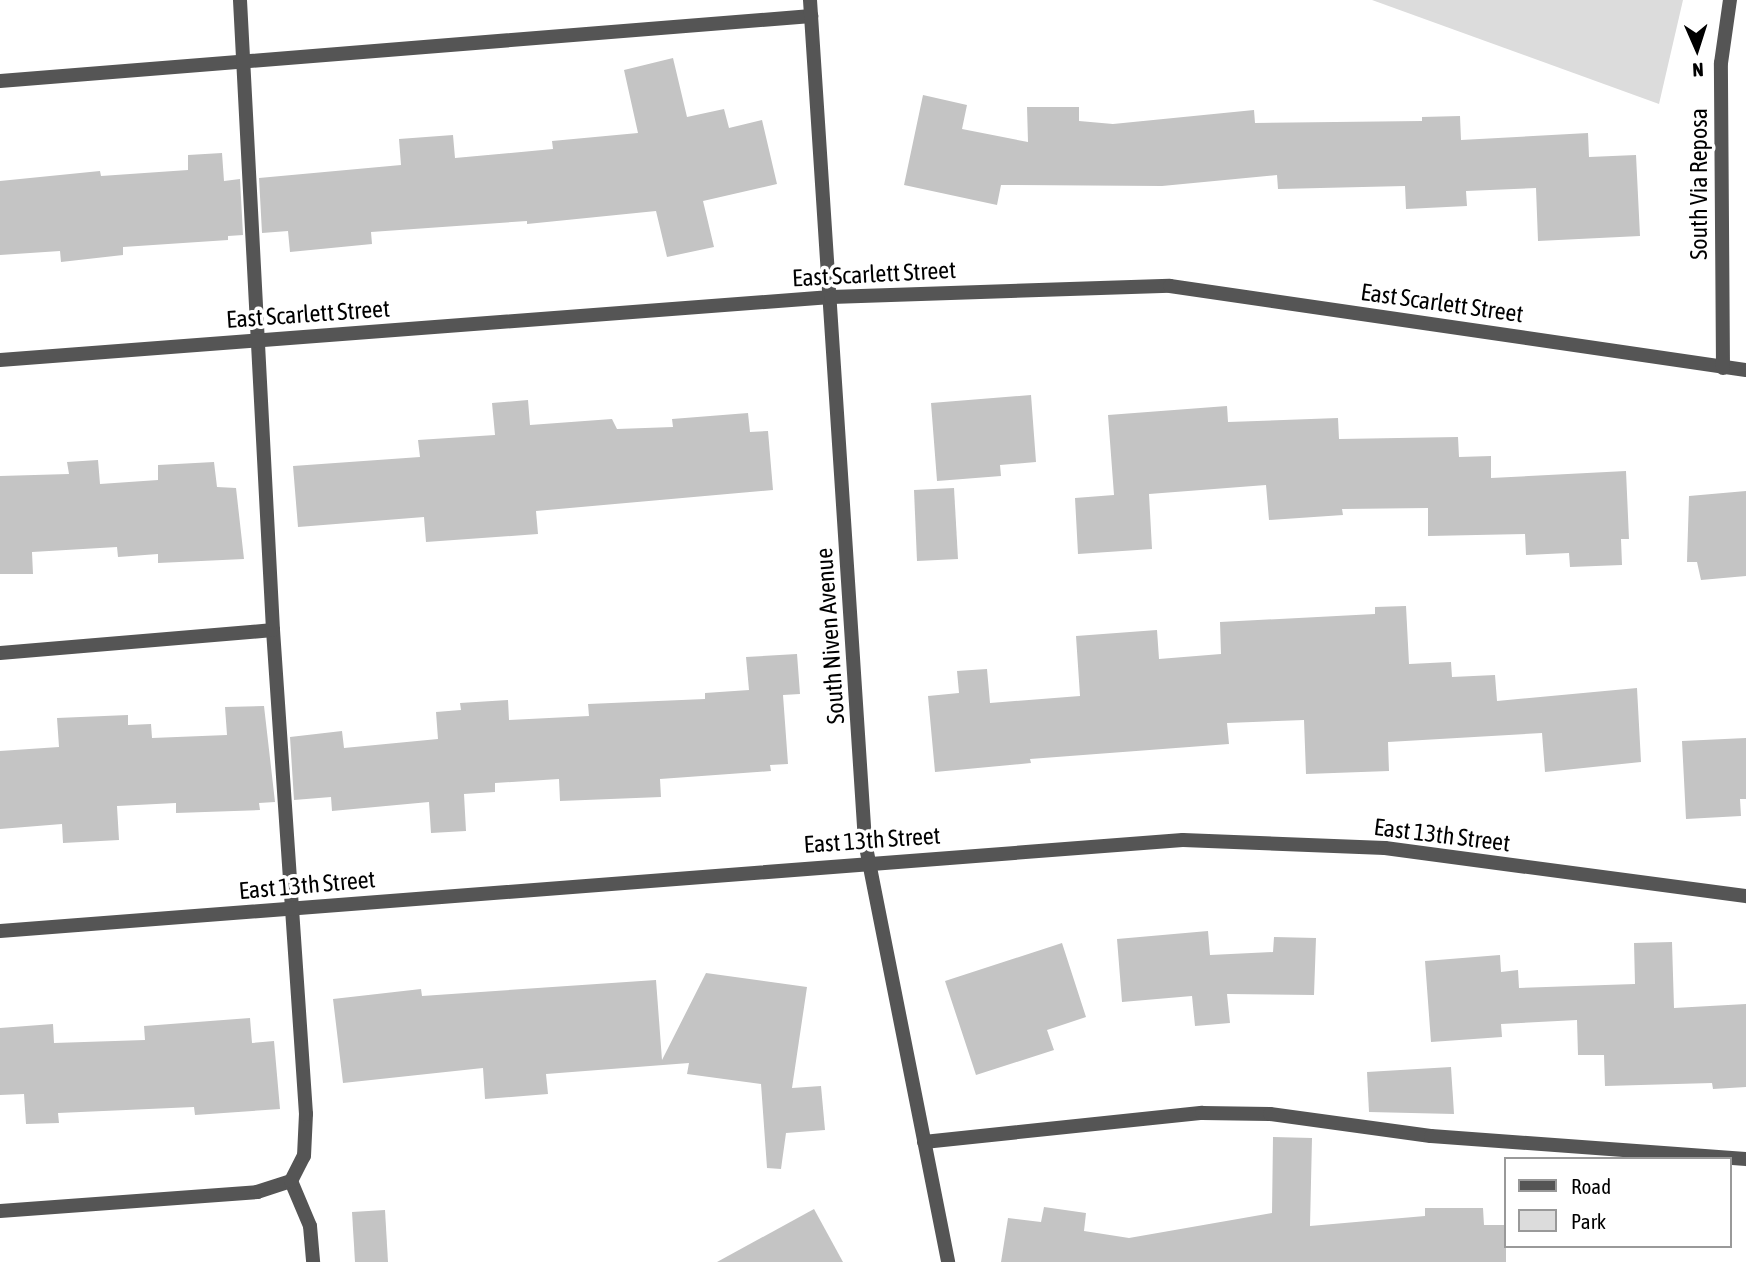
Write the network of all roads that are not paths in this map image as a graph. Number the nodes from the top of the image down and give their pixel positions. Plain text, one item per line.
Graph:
1 (240, 0) edge
2 (810, 0) edge
3 (1730, 0) edge
4 (811, 16) junction
5 (244, 62) junction
6 (0, 81) edge
7 (831, 297) junction
8 (258, 341) junction
9 (0, 360) edge
10 (1723, 368) junction
11 (1746, 370) edge
12 (273, 631) junction
13 (0, 653) edge
14 (869, 863) junction
15 (1746, 896) edge
16 (292, 909) junction
17 (0, 931) edge
18 (924, 1142) junction
19 (1719, 1157) edge
20 (290, 1181) junction
21 (0, 1211) edge
22 (313, 1262) edge
23 (948, 1262) edge

1 - 5 street
2 - 4 street, South Niven Avenue
3 - 10 street, South Via Reposa
4 - 5 street
4 - 7 street, South Niven Avenue
5 - 6 street
5 - 8 street
7 - 8 street, East Scarlett Street
7 - 10 street, East Scarlett Street
7 - 14 street, South Niven Avenue
8 - 9 street, East Scarlett Street
8 - 12 street
10 - 11 street, East Scarlett Street
12 - 13 street
12 - 16 street
14 - 15 street, East 13th Street
14 - 16 street, East 13th Street
14 - 18 street, South Niven Avenue
16 - 17 street, East 13th Street
16 - 20 street
18 - 19 street
18 - 23 street, South Niven Avenue
20 - 21 street
20 - 22 street

